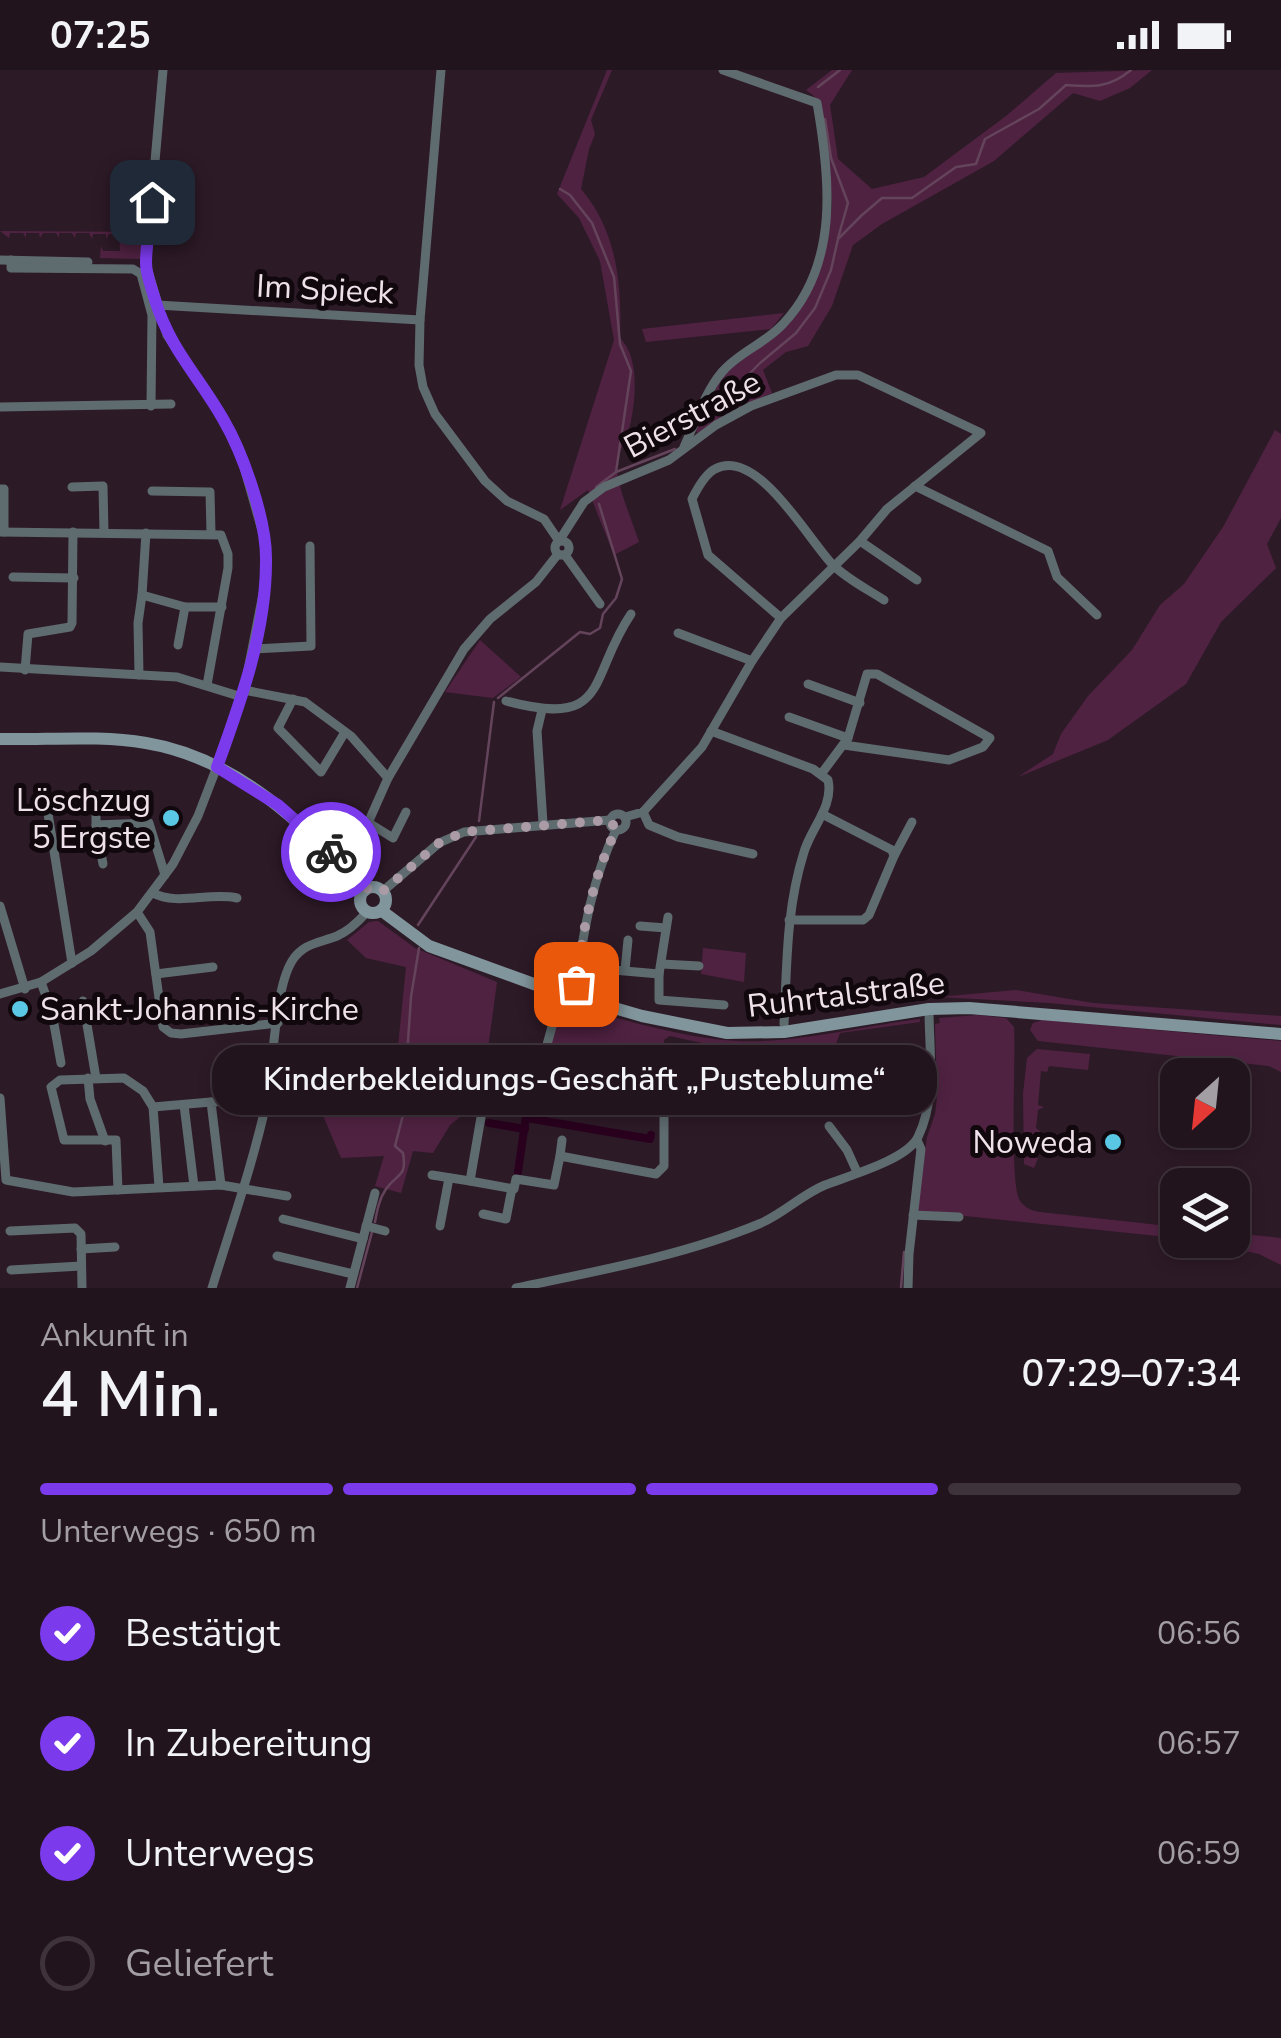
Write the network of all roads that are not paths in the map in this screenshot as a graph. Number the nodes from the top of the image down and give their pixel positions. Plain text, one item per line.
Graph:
1 (163, 70) edge
2 (440, 70) edge
3 (723, 70) edge
4 (5, 260) edge
5 (146, 264) junction
6 (35, 265) junction
7 (157, 305) junction
8 (420, 320) junction
9 (171, 404) dead end
10 (151, 406) junction
11 (0, 407) edge
12 (682, 450) junction
13 (915, 486) junction
14 (72, 487) dead end
15 (0, 489) edge
16 (152, 491) dead end
17 (2, 532) edge
18 (73, 532) junction
19 (104, 532) junction
20 (146, 533) junction
21 (216, 534) junction
22 (860, 541) junction
23 (559, 542) junction
24 (310, 546) dead end
25 (562, 555) junction
26 (834, 566) junction
27 (13, 577) dead end
28 (74, 578) junction
29 (917, 580) dead end
30 (142, 595) junction
31 (884, 600) dead end
32 (600, 604) dead end
33 (185, 607) junction
34 (222, 607) junction
35 (632, 614) dead end
36 (1097, 614) dead end
37 (781, 618) junction
38 (678, 633) dead end
39 (178, 645) dead end
40 (253, 649) junction
41 (752, 661) junction
42 (0, 667) edge
43 (25, 670) junction
44 (139, 675) junction
45 (207, 684) junction
46 (808, 684) dead end
47 (243, 693) junction
48 (293, 699) junction
49 (506, 700) dead end
50 (860, 702) junction
51 (542, 710) junction
52 (789, 717) dead end
53 (711, 731) junction
54 (344, 732) junction
55 (0, 739) edge
56 (846, 742) junction
57 (217, 767) junction
58 (822, 773) junction
59 (388, 778) junction
60 (406, 812) dead end
61 (643, 812) junction
62 (822, 814) junction
63 (625, 817) junction
64 (610, 820) junction
65 (912, 822) dead end
66 (369, 823) junction
67 (543, 823) junction
68 (96, 825) junction
69 (616, 830) junction
70 (754, 854) dead end
71 (894, 856) junction
72 (102, 864) dead end
73 (347, 870) junction
74 (166, 875) junction
75 (364, 890) junction
76 (383, 891) junction
77 (152, 892) junction
78 (236, 898) dead end
79 (0, 906) edge
80 (137, 912) junction
81 (374, 912) junction
82 (789, 920) junction
83 (640, 926) dead end
84 (628, 940) dead end
85 (72, 962) junction
86 (699, 966) dead end
87 (213, 967) dead end
88 (578, 967) junction
89 (660, 969) junction
90 (625, 970) junction
91 (156, 974) junction
92 (41, 982) junction
93 (576, 984) dead end
94 (25, 989) junction
95 (0, 994) edge
96 (561, 994) junction
97 (83, 1001) dead end
98 (724, 1005) dead end
99 (930, 1009) junction
100 (278, 1023) junction
101 (784, 1024) dead end
102 (1281, 1034) edge
103 (62, 1063) dead end
104 (929, 1068) junction
105 (540, 1070) junction
106 (856, 1072) dead end
107 (92, 1078) junction
108 (764, 1090) dead end
109 (0, 1098) edge
110 (266, 1100) junction
111 (211, 1102) junction
112 (660, 1104) junction
113 (184, 1105) junction
114 (153, 1106) junction
115 (828, 1126) dead end
116 (105, 1140) junction
117 (562, 1140) dead end
118 (917, 1140) junction
119 (560, 1156) junction
120 (857, 1172) junction
121 (432, 1175) dead end
122 (449, 1178) junction
123 (470, 1181) junction
124 (221, 1185) junction
125 (194, 1186) junction
126 (159, 1187) junction
127 (512, 1188) junction
128 (118, 1190) junction
129 (245, 1190) junction
130 (375, 1194) dead end
131 (287, 1196) dead end
132 (484, 1214) dead end
133 (913, 1215) junction
134 (959, 1217) dead end
135 (283, 1219) dead end
136 (440, 1226) dead end
137 (10, 1231) dead end
138 (362, 1238) junction
139 (115, 1246) dead end
140 (81, 1248) junction
141 (277, 1256) dead end
142 (81, 1266) junction
143 (11, 1270) dead end
144 (353, 1274) junction
145 (589, 1274) junction
146 (82, 1288) edge
147 (212, 1288) edge
148 (350, 1288) edge
149 (516, 1288) edge
150 (589, 1288) edge
151 (908, 1288) edge

1 - 5 street
2 - 8 street, Im Spieck
3 - 12 street
4 - 6 street
5 - 6 street
5 - 7 street
6 - 10 street
7 - 8 street, Im Spieck
7 - 40 street
8 - 23 street
9 - 10 street
10 - 11 street
12 - 13 street, Bierstraße
12 - 23 street, Bierstraße
13 - 22 street
13 - 36 street
14 - 19 street
15 - 17 street
16 - 21 street
17 - 18 street
18 - 19 street
18 - 28 street
19 - 20 street
20 - 21 street
20 - 30 street
21 - 34 street
22 - 26 street
22 - 29 street
23 - 25 street
24 - 40 street
25 - 32 street
25 - 59 street
26 - 31 street
26 - 37 street
26 - 37 street
27 - 28 street
28 - 43 street
30 - 33 street
30 - 44 street
33 - 34 street
33 - 39 street
34 - 45 street
35 - 51 street
37 - 41 street
38 - 41 street
40 - 47 street
41 - 53 street
42 - 43 street
43 - 44 street
44 - 45 street
45 - 47 street
46 - 50 street
47 - 48 street
47 - 57 street
48 - 54 street
48 - 54 street
49 - 51 street
50 - 56 street
50 - 56 street
51 - 67 street
52 - 56 street
53 - 58 street
53 - 61 street
54 - 59 street
55 - 57 main road
56 - 58 street
57 - 73 main road
57 - 74 street
58 - 62 street
59 - 66 street
60 - 66 street
61 - 63 street
61 - 70 street
62 - 71 street
62 - 82 street
63 - 64 street
63 - 69 street
64 - 67 street
64 - 69 street
65 - 71 street
66 - 73 street
67 - 76 street
68 - 72 street
68 - 74 street
68 - 85 street
69 - 88 street
71 - 82 street
73 - 75 main road
74 - 77 street
75 - 76 main road
75 - 81 main road
76 - 81 main road
77 - 78 street
77 - 80 street
79 - 94 street
80 - 85 street
80 - 91 street
81 - 96 main road, Ruhrtalstraße
81 - 100 street
82 - 101 street
83 - 89 street
84 - 90 street
85 - 92 street
86 - 89 street
87 - 91 street
88 - 90 street
88 - 93 street
89 - 90 street
89 - 98 street
91 - 100 street
92 - 94 street
92 - 103 street
94 - 95 street
96 - 99 main road, Ruhrtalstraße
96 - 105 street
97 - 107 street
99 - 102 main road, Ruhrtalstraße
99 - 104 street
100 - 110 street
104 - 106 street
104 - 118 street
105 - 112 street
105 - 123 street
107 - 114 street
107 - 116 street
107 - 116 street
108 - 112 street
109 - 128 street
110 - 111 street
110 - 129 street
111 - 113 street
111 - 124 street
112 - 119 street
113 - 114 street
113 - 125 street
114 - 126 street
115 - 120 street
116 - 128 street
117 - 119 street
118 - 120 street
118 - 133 street
119 - 127 street
120 - 145 street
121 - 122 street
122 - 123 street
122 - 136 street
123 - 127 street
124 - 125 street
124 - 129 street
125 - 126 street
126 - 128 street
127 - 132 street
129 - 131 street
129 - 147 street
130 - 138 street
133 - 134 street
133 - 151 street
135 - 138 street
137 - 140 street
138 - 144 street
139 - 140 street
140 - 142 street
141 - 144 street
142 - 143 street
142 - 146 street
144 - 148 street
145 - 149 street
145 - 150 street

